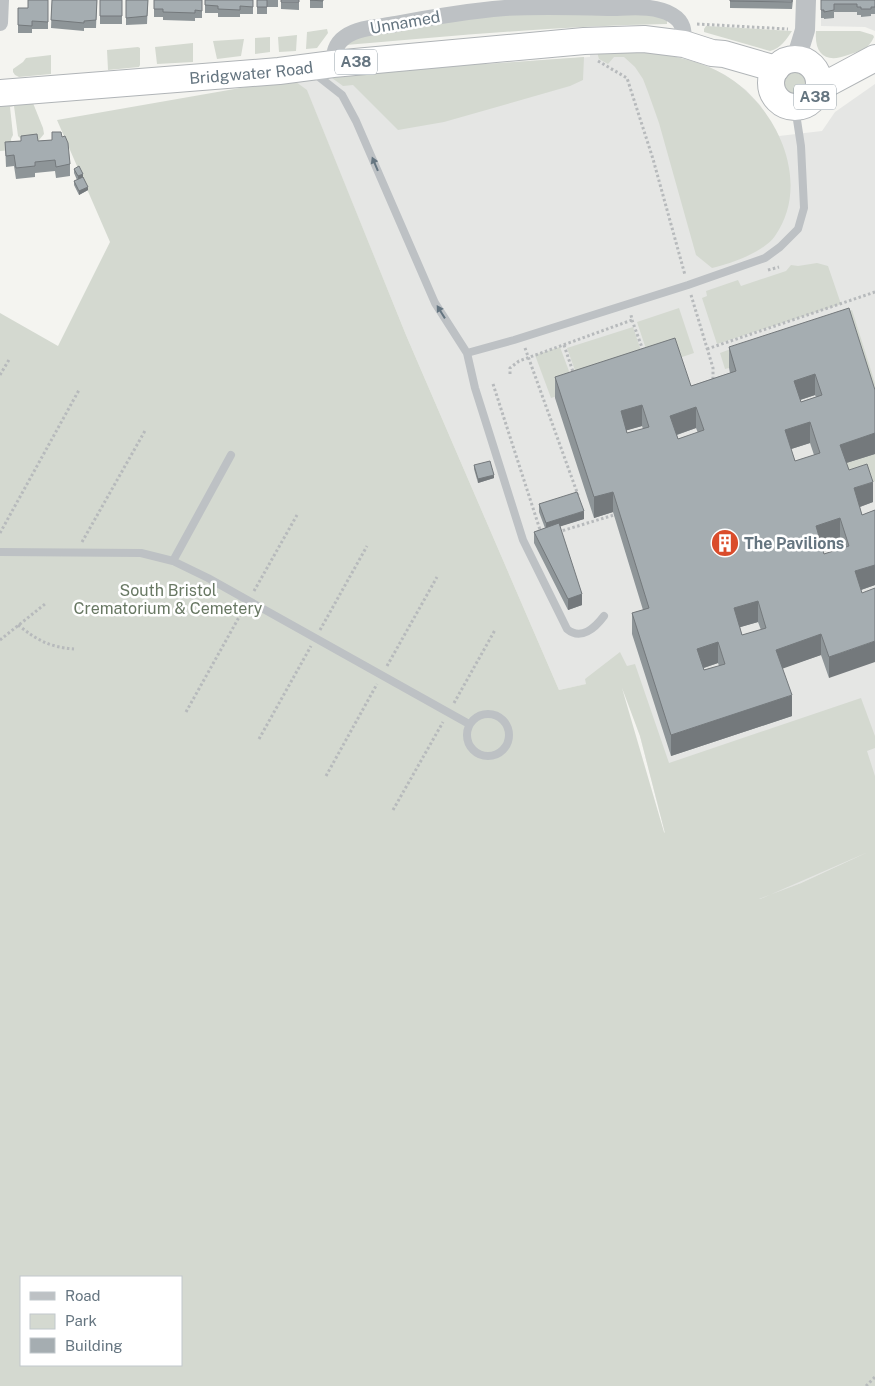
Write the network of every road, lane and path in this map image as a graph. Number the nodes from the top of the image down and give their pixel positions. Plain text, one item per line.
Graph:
1 (0, 0) edge
2 (806, 0) edge
3 (0, 23) edge
4 (805, 30) junction
5 (683, 34) junction
6 (584, 41) junction
7 (875, 58) edge
8 (333, 64) junction
9 (306, 67) junction
10 (782, 73) junction
11 (819, 81) junction
12 (0, 93) edge
13 (795, 107) junction
14 (688, 285) junction
15 (875, 292) edge
16 (628, 308) dead end
17 (814, 312) junction
18 (632, 320) junction
19 (817, 321) edge
20 (743, 337) junction
21 (521, 338) junction
22 (564, 345) junction
23 (746, 345) edge
24 (707, 349) junction
25 (467, 353) junction
26 (528, 357) junction
27 (10, 358) dead end
28 (646, 360) edge
29 (510, 374) dead end
30 (0, 375) edge
31 (576, 381) edge
32 (493, 384) dead end
33 (713, 384) edge
34 (79, 390) dead end
35 (146, 429) dead end
36 (231, 455) dead end
37 (580, 501) edge
38 (297, 515) dead end
39 (614, 515) edge
40 (0, 533) edge
41 (537, 534) edge
42 (550, 534) edge
43 (0, 552) edge
44 (76, 553) junction
45 (173, 561) junction
46 (248, 601) junction
47 (46, 604) dead end
48 (604, 616) dead end
49 (18, 625) junction
50 (495, 630) dead end
51 (0, 640) edge
52 (74, 649) dead end
53 (186, 712) dead end
54 (448, 713) junction
55 (469, 724) junction
56 (393, 810) dead end
57 (875, 1376) edge
58 (866, 1386) edge

1 - 3 street
2 - 4 street
4 - 5 path
4 - 10 street
5 - 6 highway, Bridgwater Road / A38
5 - 8 street, Unnamed
5 - 10 highway, Bridgwater Road / A38
6 - 8 highway, Bridgwater Road / A38
6 - 14 path
7 - 11 highway, A38
8 - 9 highway, Bridgwater Road / A38
9 - 12 highway, Bridgwater Road / A38
25 -> 9 lane
10 - 11 highway, A38
10 - 13 highway, A38
11 - 13 highway, A38
13 - 14 lane
14 - 21 lane
14 - 24 path
15 - 17 path
16 - 18 path
17 - 19 path
17 - 20 path
18 - 22 path
18 - 28 path
20 - 23 path
20 - 24 path
21 - 25 lane
21 - 26 path
22 - 26 path
22 - 31 path
24 - 33 path
25 - 48 lane
26 - 29 path
26 - 37 path
27 - 30 path
32 - 41 path
34 - 40 path
35 - 44 path
36 - 45 lane
38 - 46 path
39 - 42 path
43 - 44 lane
44 - 45 lane
45 - 46 lane
46 - 53 path
46 - 54 lane
47 - 49 path
49 - 51 path
49 - 52 path
50 - 54 path
54 - 55 lane
54 - 56 path
55 - 55 lane
57 - 58 path

